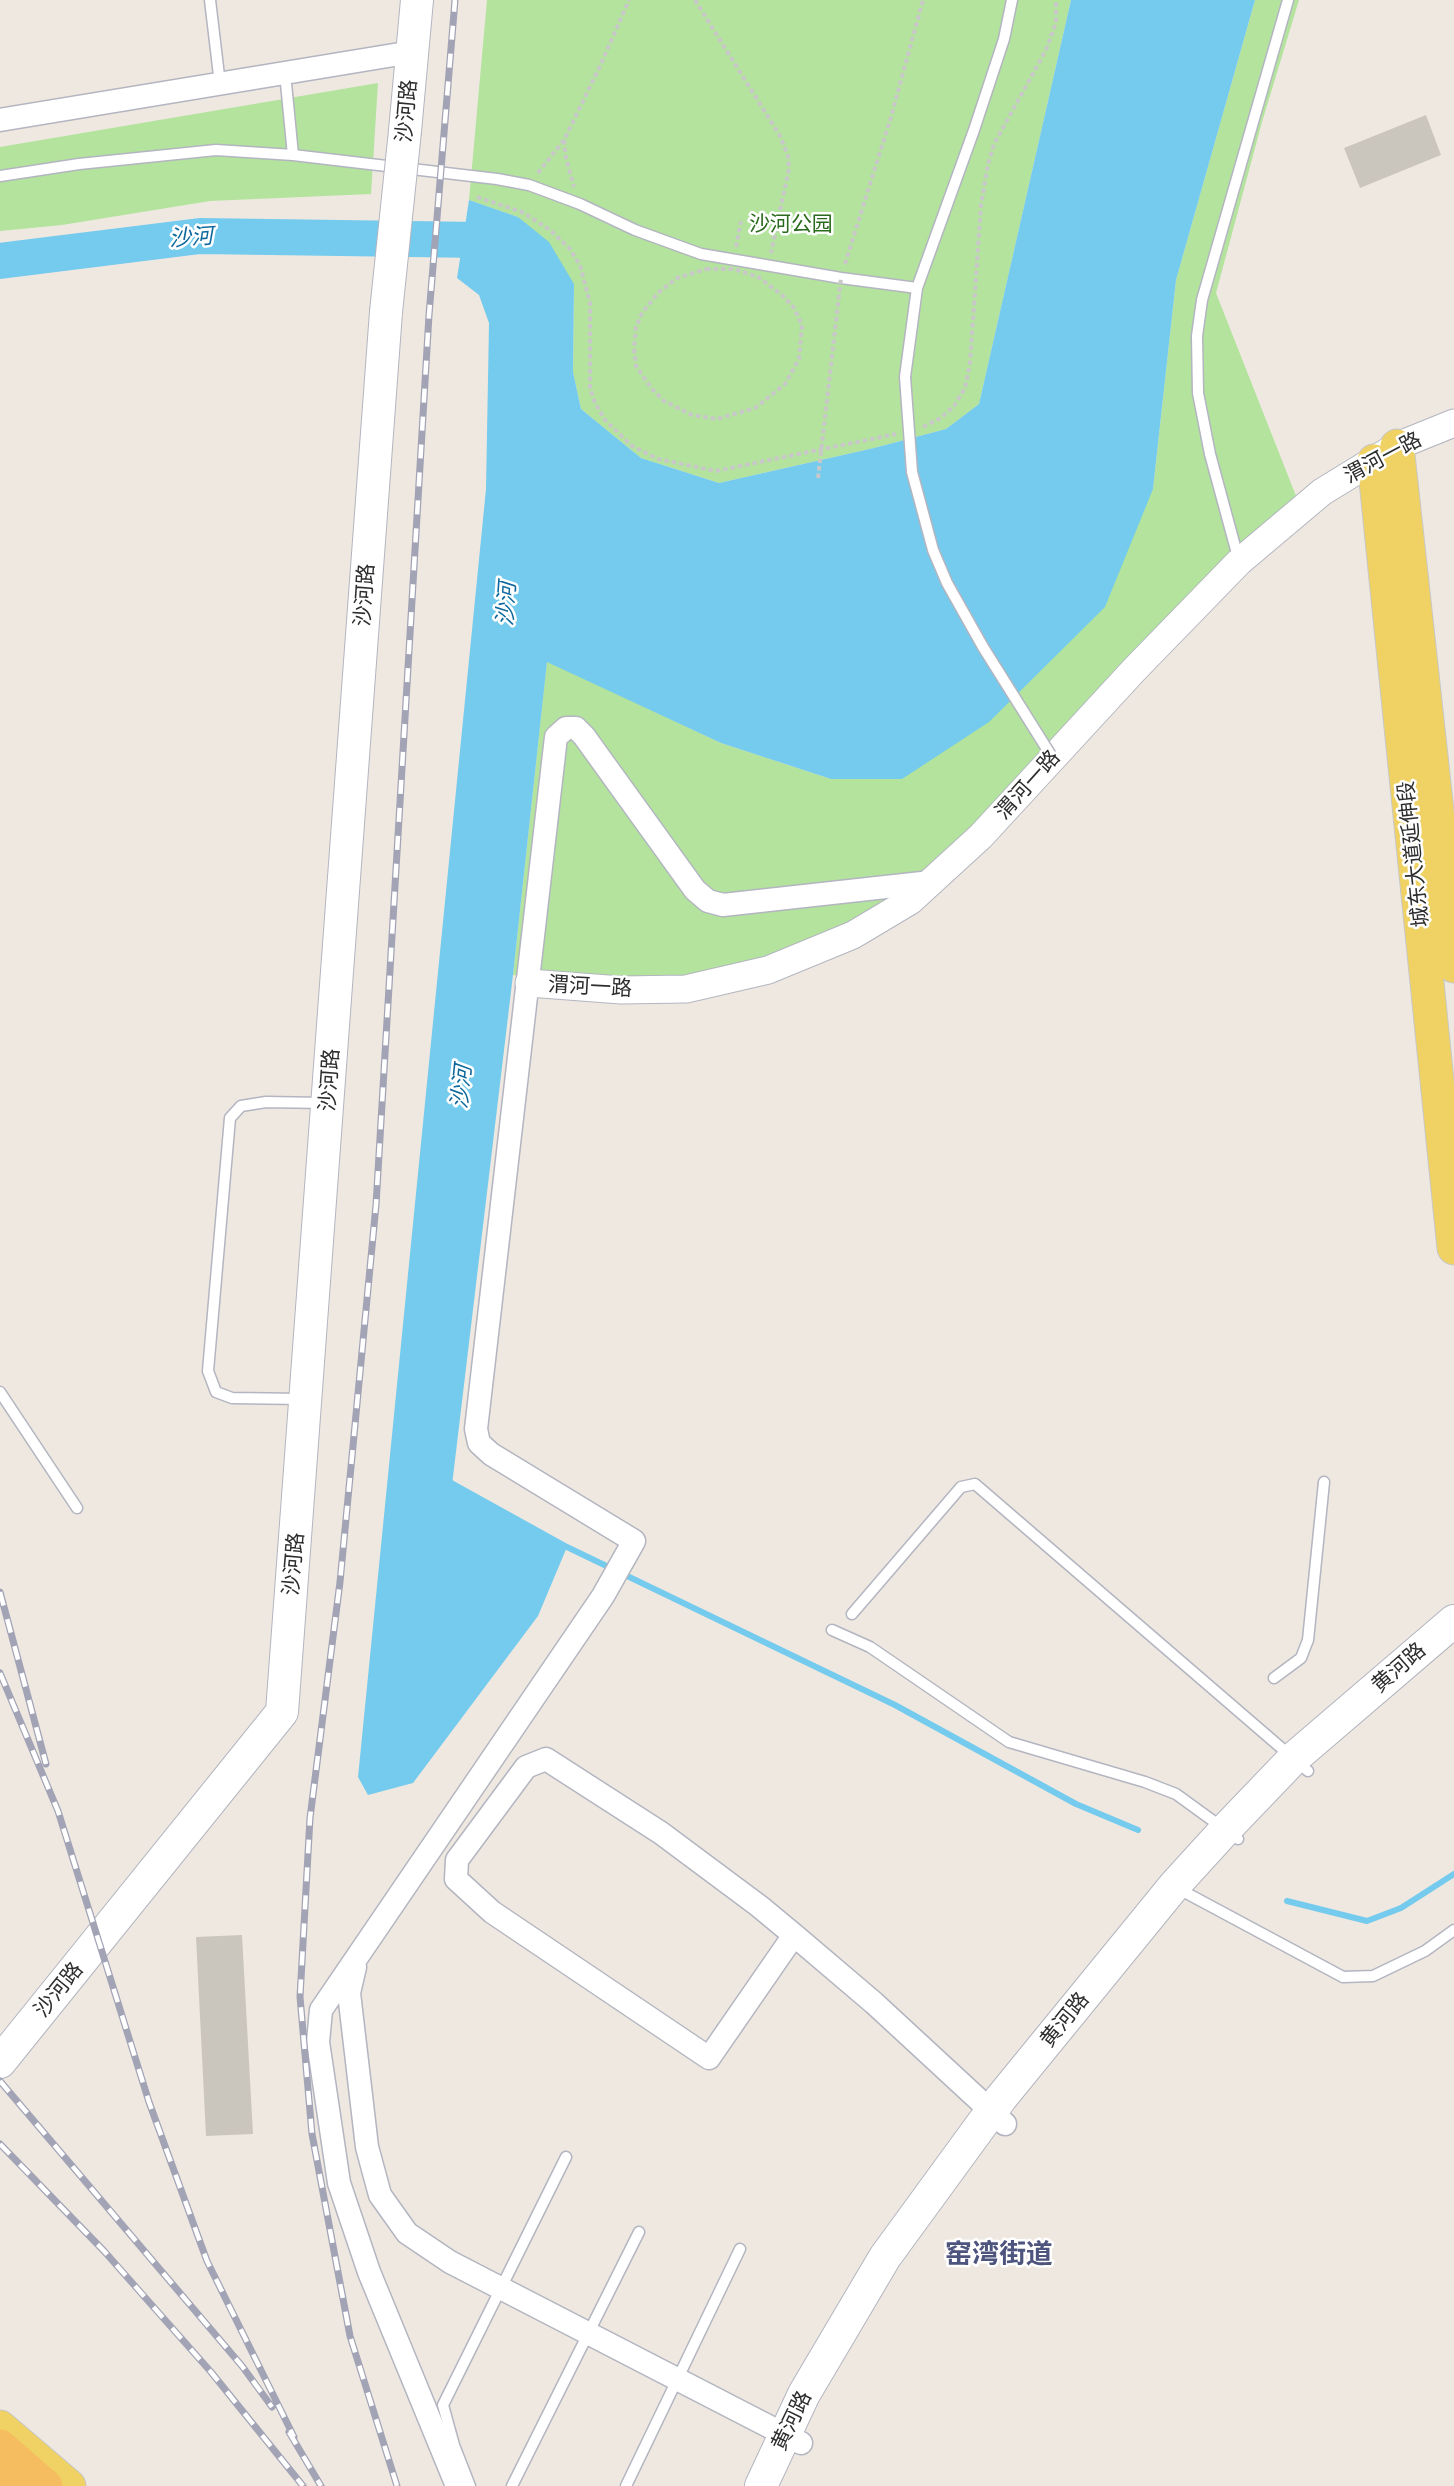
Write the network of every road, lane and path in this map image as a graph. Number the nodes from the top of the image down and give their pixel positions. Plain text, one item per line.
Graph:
1 (210, 0) edge
2 (417, 0) edge
3 (628, 0) edge
4 (695, 0) edge
5 (923, 0) edge
6 (1012, 0) edge
7 (1056, 0) edge
8 (1288, 0) edge
9 (412, 52) junction
10 (285, 73) junction
11 (220, 84) junction
12 (0, 120) edge
13 (564, 140) junction
14 (293, 155) junction
15 (0, 176) edge
16 (529, 185) junction
17 (477, 197) dead end
18 (580, 204) junction
19 (768, 265) junction
20 (841, 278) junction
21 (917, 288) junction
22 (634, 348) joint
23 (1454, 423) edge
24 (917, 429) dead end
25 (907, 432) dead end
26 (1385, 453) junction
27 (818, 478) dead end
28 (1239, 562) junction
29 (1052, 757) junction
30 (931, 882) junction
31 (1454, 966) edge
32 (529, 983) junction
33 (328, 1103) junction
34 (1454, 1248) edge
35 (0, 1392) edge
36 (307, 1399) junction
37 (1324, 1482) dead end
38 (77, 1508) dead end
39 (852, 1614) dead end
40 (1454, 1621) edge
41 (832, 1630) dead end
42 (1454, 1644) edge
43 (1274, 1678) dead end
44 (1301, 1764) junction
45 (1232, 1834) junction
46 (1181, 1890) junction
47 (1454, 1930) edge
48 (794, 1935) junction
49 (357, 1959) junction
50 (0, 2062) edge
51 (998, 2117) junction
52 (566, 2157) dead end
53 (639, 2232) dead end
54 (740, 2249) dead end
55 (501, 2289) junction
56 (588, 2334) junction
57 (678, 2380) junction
58 (0, 2427) edge
59 (793, 2439) junction
60 (0, 2446) edge
61 (0, 2479) edge
62 (8, 2486) edge
63 (46, 2486) edge
64 (69, 2486) edge
65 (457, 2486) edge
66 (470, 2486) edge
67 (512, 2486) edge
68 (626, 2486) edge
69 (761, 2486) edge
70 (780, 2486) edge

1 - 11 lane
2 - 9 main road, 沙河路
3 - 13 path
4 - 19 path
5 - 20 path
6 - 21 lane
7 - 24 path
8 - 28 lane
9 - 10 street
9 - 33 main road, 沙河路, bridge
10 - 11 street
10 - 14 lane
11 - 12 street
13 - 16 path
13 - 18 path
14 - 15 lane
14 - 16 lane
16 - 18 lane
17 - 25 path
18 - 19 lane
19 - 20 lane
20 - 21 lane
20 - 27 path, bridge
21 - 29 lane, bridge
22 - 22 path
23 - 26 street, 渭河一路
26 - 28 street, 渭河一路
26 - 31 main road, 城东大道延伸段
26 - 34 main road, 城东大道延伸段
28 - 29 street, 渭河一路
29 - 30 street, 渭河一路
30 - 32 street, 渭河一路
30 - 32 street
32 - 49 street
33 - 36 main road, 沙河路
33 - 36 lane
35 - 38 lane
36 - 50 main road, 沙河路
37 - 43 lane
39 - 44 lane
40 - 44 main road, 黄河路
41 - 45 lane
42 - 44 main road, 黄河路
44 - 45 main road, 黄河路
45 - 46 main road, 黄河路
46 - 47 lane
46 - 51 main road, 黄河路
48 - 48 street
48 - 51 street
49 - 55 street
49 - 65 street
51 - 59 main road, 黄河路
52 - 55 lane
53 - 56 lane
54 - 57 lane
55 - 56 street
55 - 66 lane
56 - 57 street
56 - 67 lane
57 - 59 street
57 - 68 lane
58 - 64 main road
59 - 69 main road, 黄河路
59 - 70 main road, 黄河路
60 - 63 highway
61 - 62 highway

